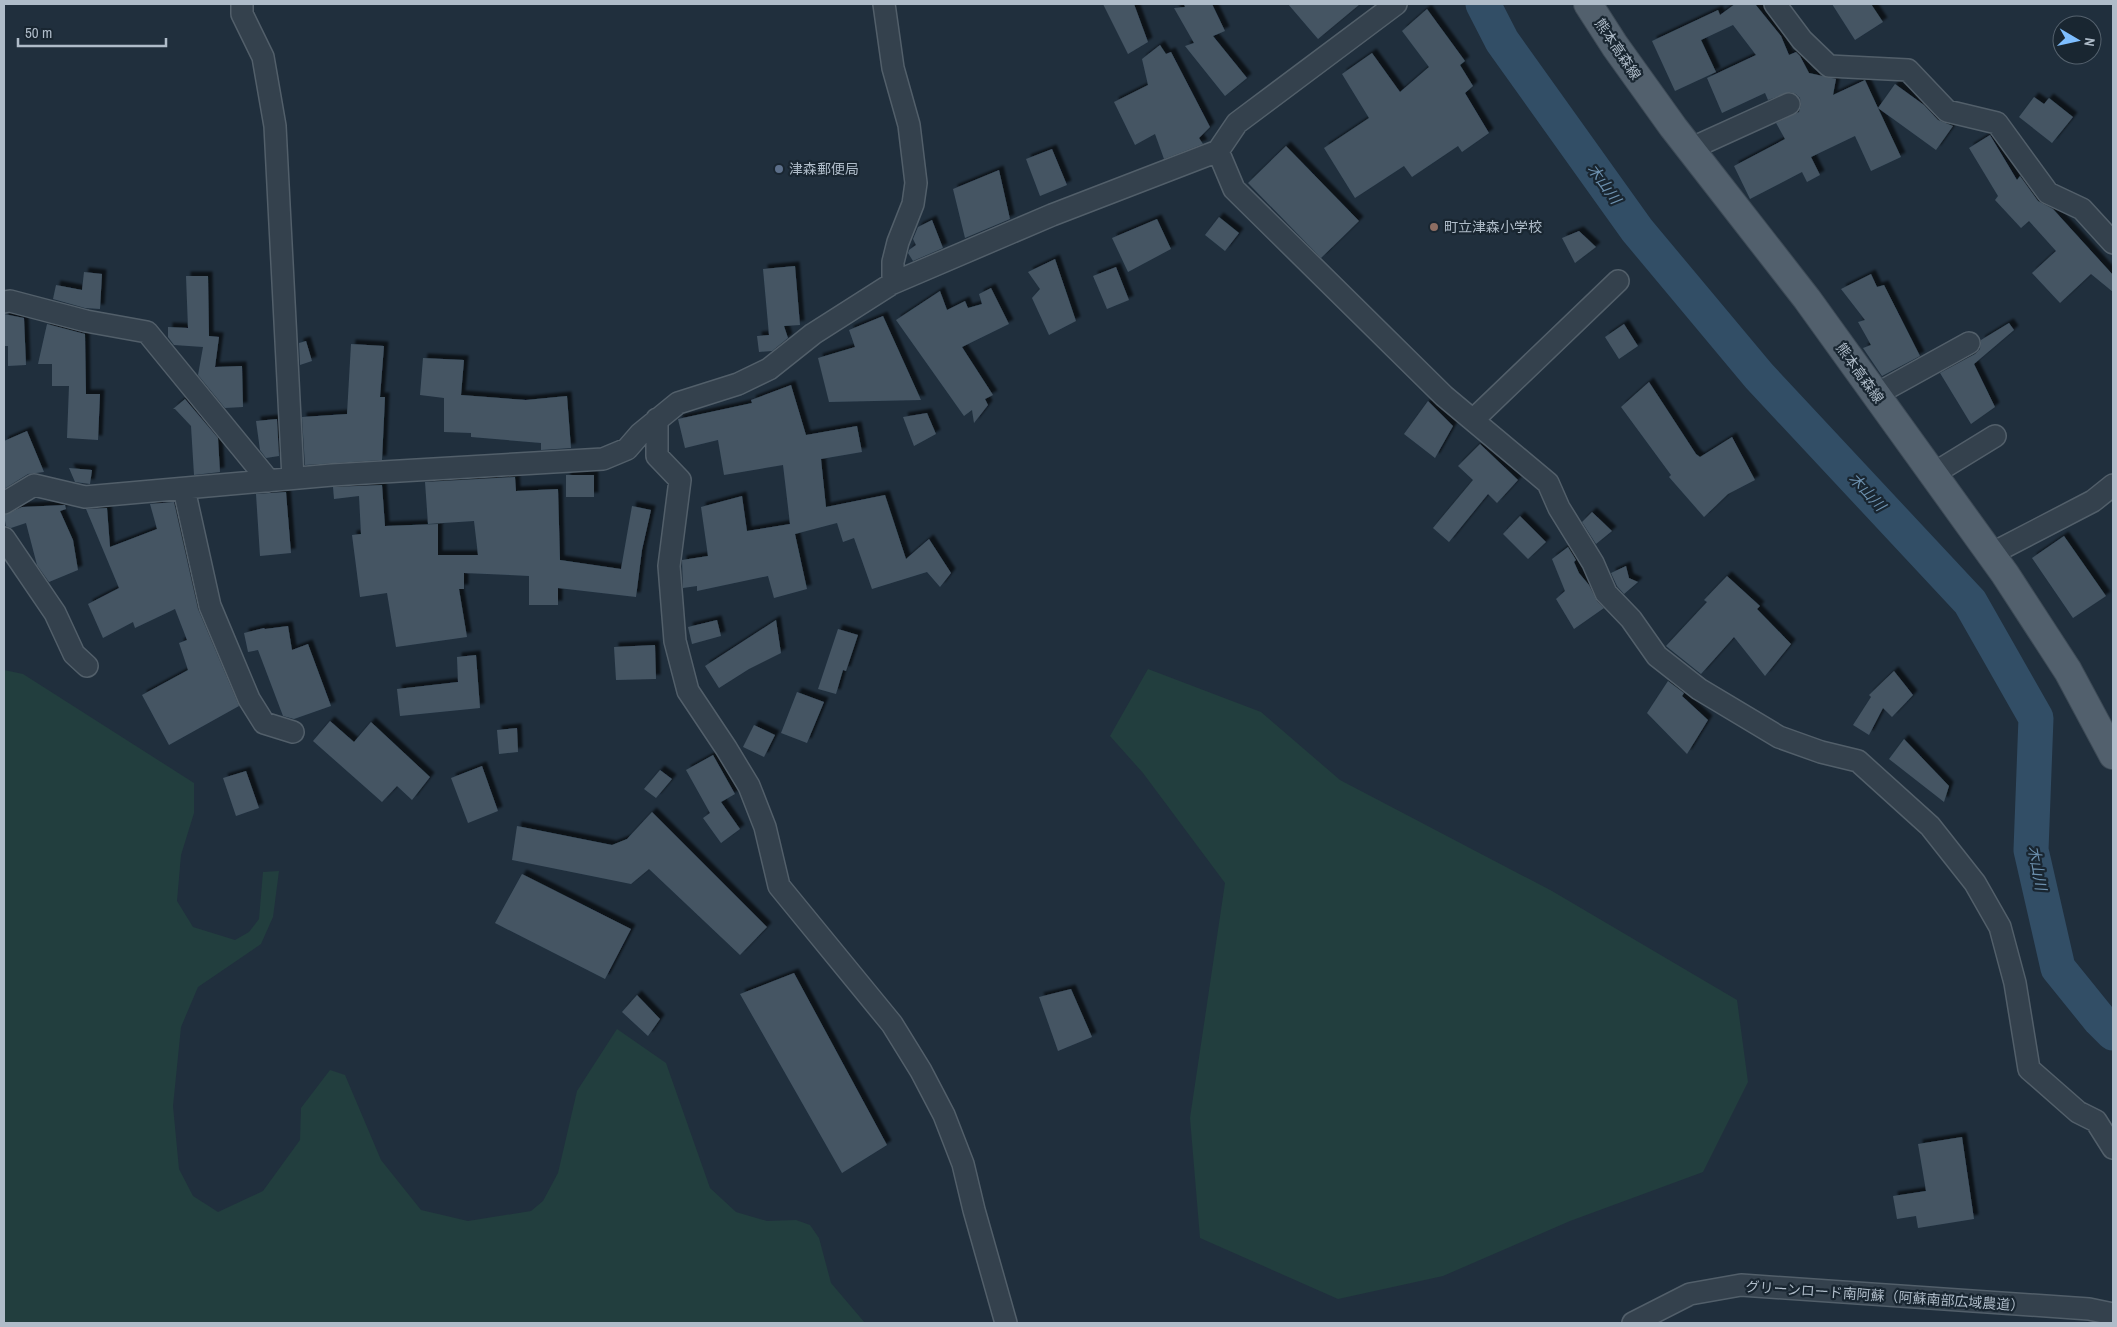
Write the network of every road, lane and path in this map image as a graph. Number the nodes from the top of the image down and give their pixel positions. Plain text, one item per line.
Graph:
1 (242, 4) edge
2 (884, 4) edge
3 (1396, 4) edge
4 (1588, 4) edge
5 (1775, 4) edge
6 (1789, 104) dead end
7 (1690, 149) junction
8 (1218, 151) junction
9 (2113, 242) edge
10 (1618, 281) dead end
11 (893, 283) junction
12 (4, 302) edge
13 (1969, 343) dead end
14 (1876, 395) junction
15 (657, 419) junction
16 (1473, 420) junction
17 (1994, 436) dead end
18 (1933, 474) junction
19 (293, 478) junction
20 (269, 481) junction
21 (2113, 485) edge
22 (184, 489) junction
23 (4, 503) edge
24 (4, 538) edge
25 (1990, 554) junction
26 (87, 666) dead end
27 (293, 732) dead end
28 (2113, 755) edge
29 (2113, 1148) edge
30 (2113, 1314) edge
31 (1006, 1323) edge
32 (1634, 1323) edge

1 - 19 street
2 - 11 street
3 - 8 street
4 - 7 main road, 熊本高森線
5 - 9 street
6 - 7 street
7 - 14 main road, 熊本高森線
8 - 11 street
8 - 16 street
10 - 16 street
11 - 15 street
12 - 20 street
13 - 14 street
14 - 18 main road, 熊本高森線
15 - 19 street
15 - 31 street
16 - 29 street
17 - 18 street
18 - 25 main road, 熊本高森線
19 - 20 street
20 - 22 street
21 - 25 street
22 - 23 street
22 - 27 street
24 - 26 street
25 - 28 main road, 熊本高森線
30 - 32 street, グリーンロード南阿蘇（阿蘇南部広域農道）

